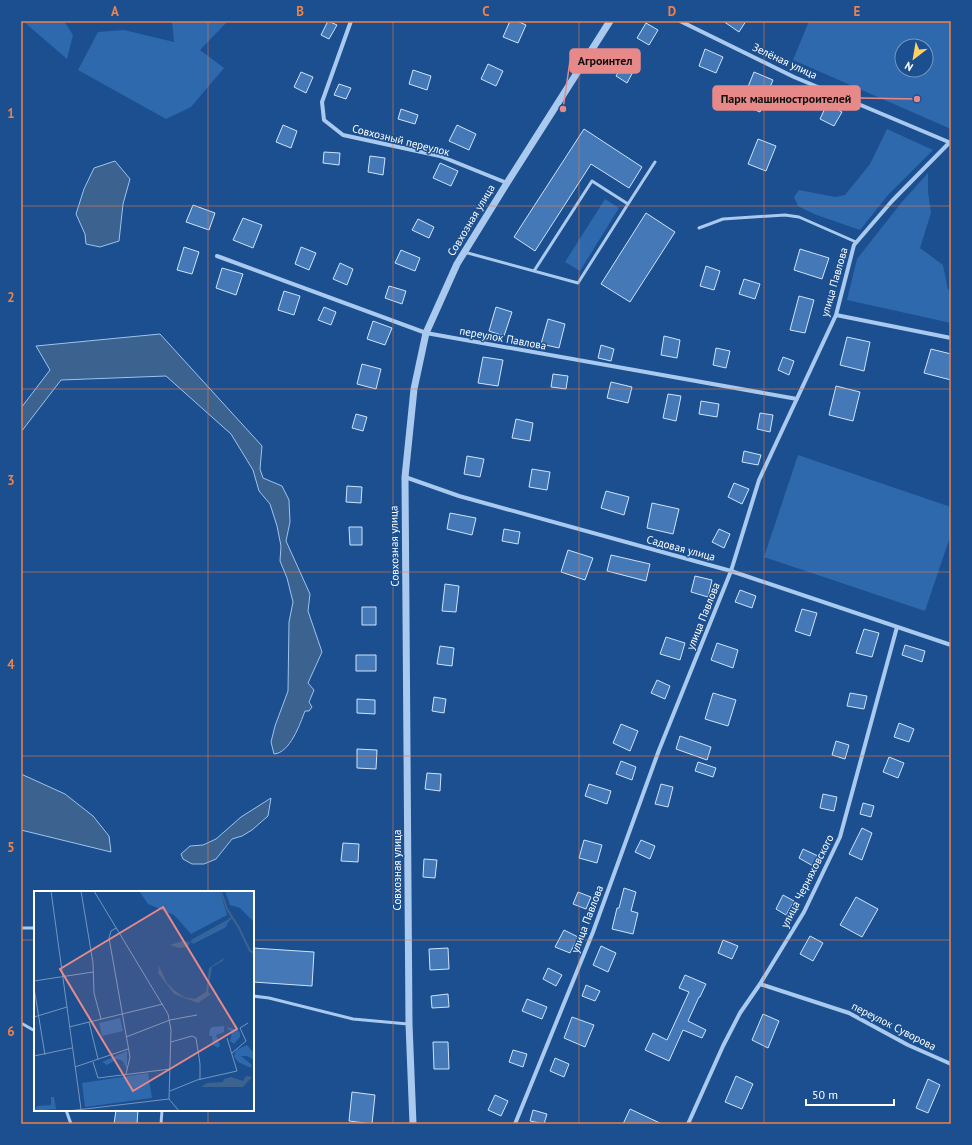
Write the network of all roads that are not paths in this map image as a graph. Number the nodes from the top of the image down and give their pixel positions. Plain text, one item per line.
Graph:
1 (351, 21) edge
2 (610, 21) edge
3 (680, 21) edge
4 (950, 143) edge
5 (655, 162) dead end
6 (507, 183) junction
7 (628, 204) junction
8 (699, 228) dead end
9 (856, 242) junction
10 (464, 252) junction
11 (217, 256) dead end
12 (534, 271) junction
13 (836, 315) junction
14 (426, 333) junction
15 (951, 338) edge
16 (797, 399) junction
17 (405, 477) junction
18 (731, 571) junction
19 (897, 627) junction
20 (951, 644) edge
21 (21, 928) edge
22 (34, 928) edge
23 (760, 984) junction
24 (254, 996) edge
25 (21, 1023) edge
26 (409, 1024) junction
27 (34, 1030) edge
28 (951, 1064) edge
29 (66, 1111) edge
30 (162, 1111) edge
31 (71, 1124) edge
32 (161, 1124) edge
33 (413, 1124) edge
34 (515, 1124) edge
35 (688, 1124) edge

1 - 6 street, Совхозный переулок
2 - 6 street, Совхозная улица
3 - 4 street, Зелёная улица
4 - 9 street, улица Павлова
5 - 7 lane
6 - 10 street, Совхозная улица
7 - 12 lane
7 - 12 lane
8 - 9 lane
9 - 13 street, улица Павлова
10 - 12 lane
10 - 14 street, Совхозная улица
11 - 14 street, переулок Павлова
13 - 15 street
13 - 16 street, улица Павлова
14 - 16 street, переулок Павлова
14 - 17 street, Совхозная улица
16 - 18 street, улица Павлова
17 - 18 street, Садовая улица
17 - 26 street, Совхозная улица
18 - 19 street, Садовая улица
18 - 34 street, улица Павлова
19 - 20 street, Садовая улица
19 - 23 street, улица Черняховского
21 - 22 lane
23 - 28 street, переулок Суворова
23 - 35 street, улица Черняховского
24 - 26 lane
25 - 27 lane
26 - 33 street, Совхозная улица
29 - 31 lane
30 - 32 lane

